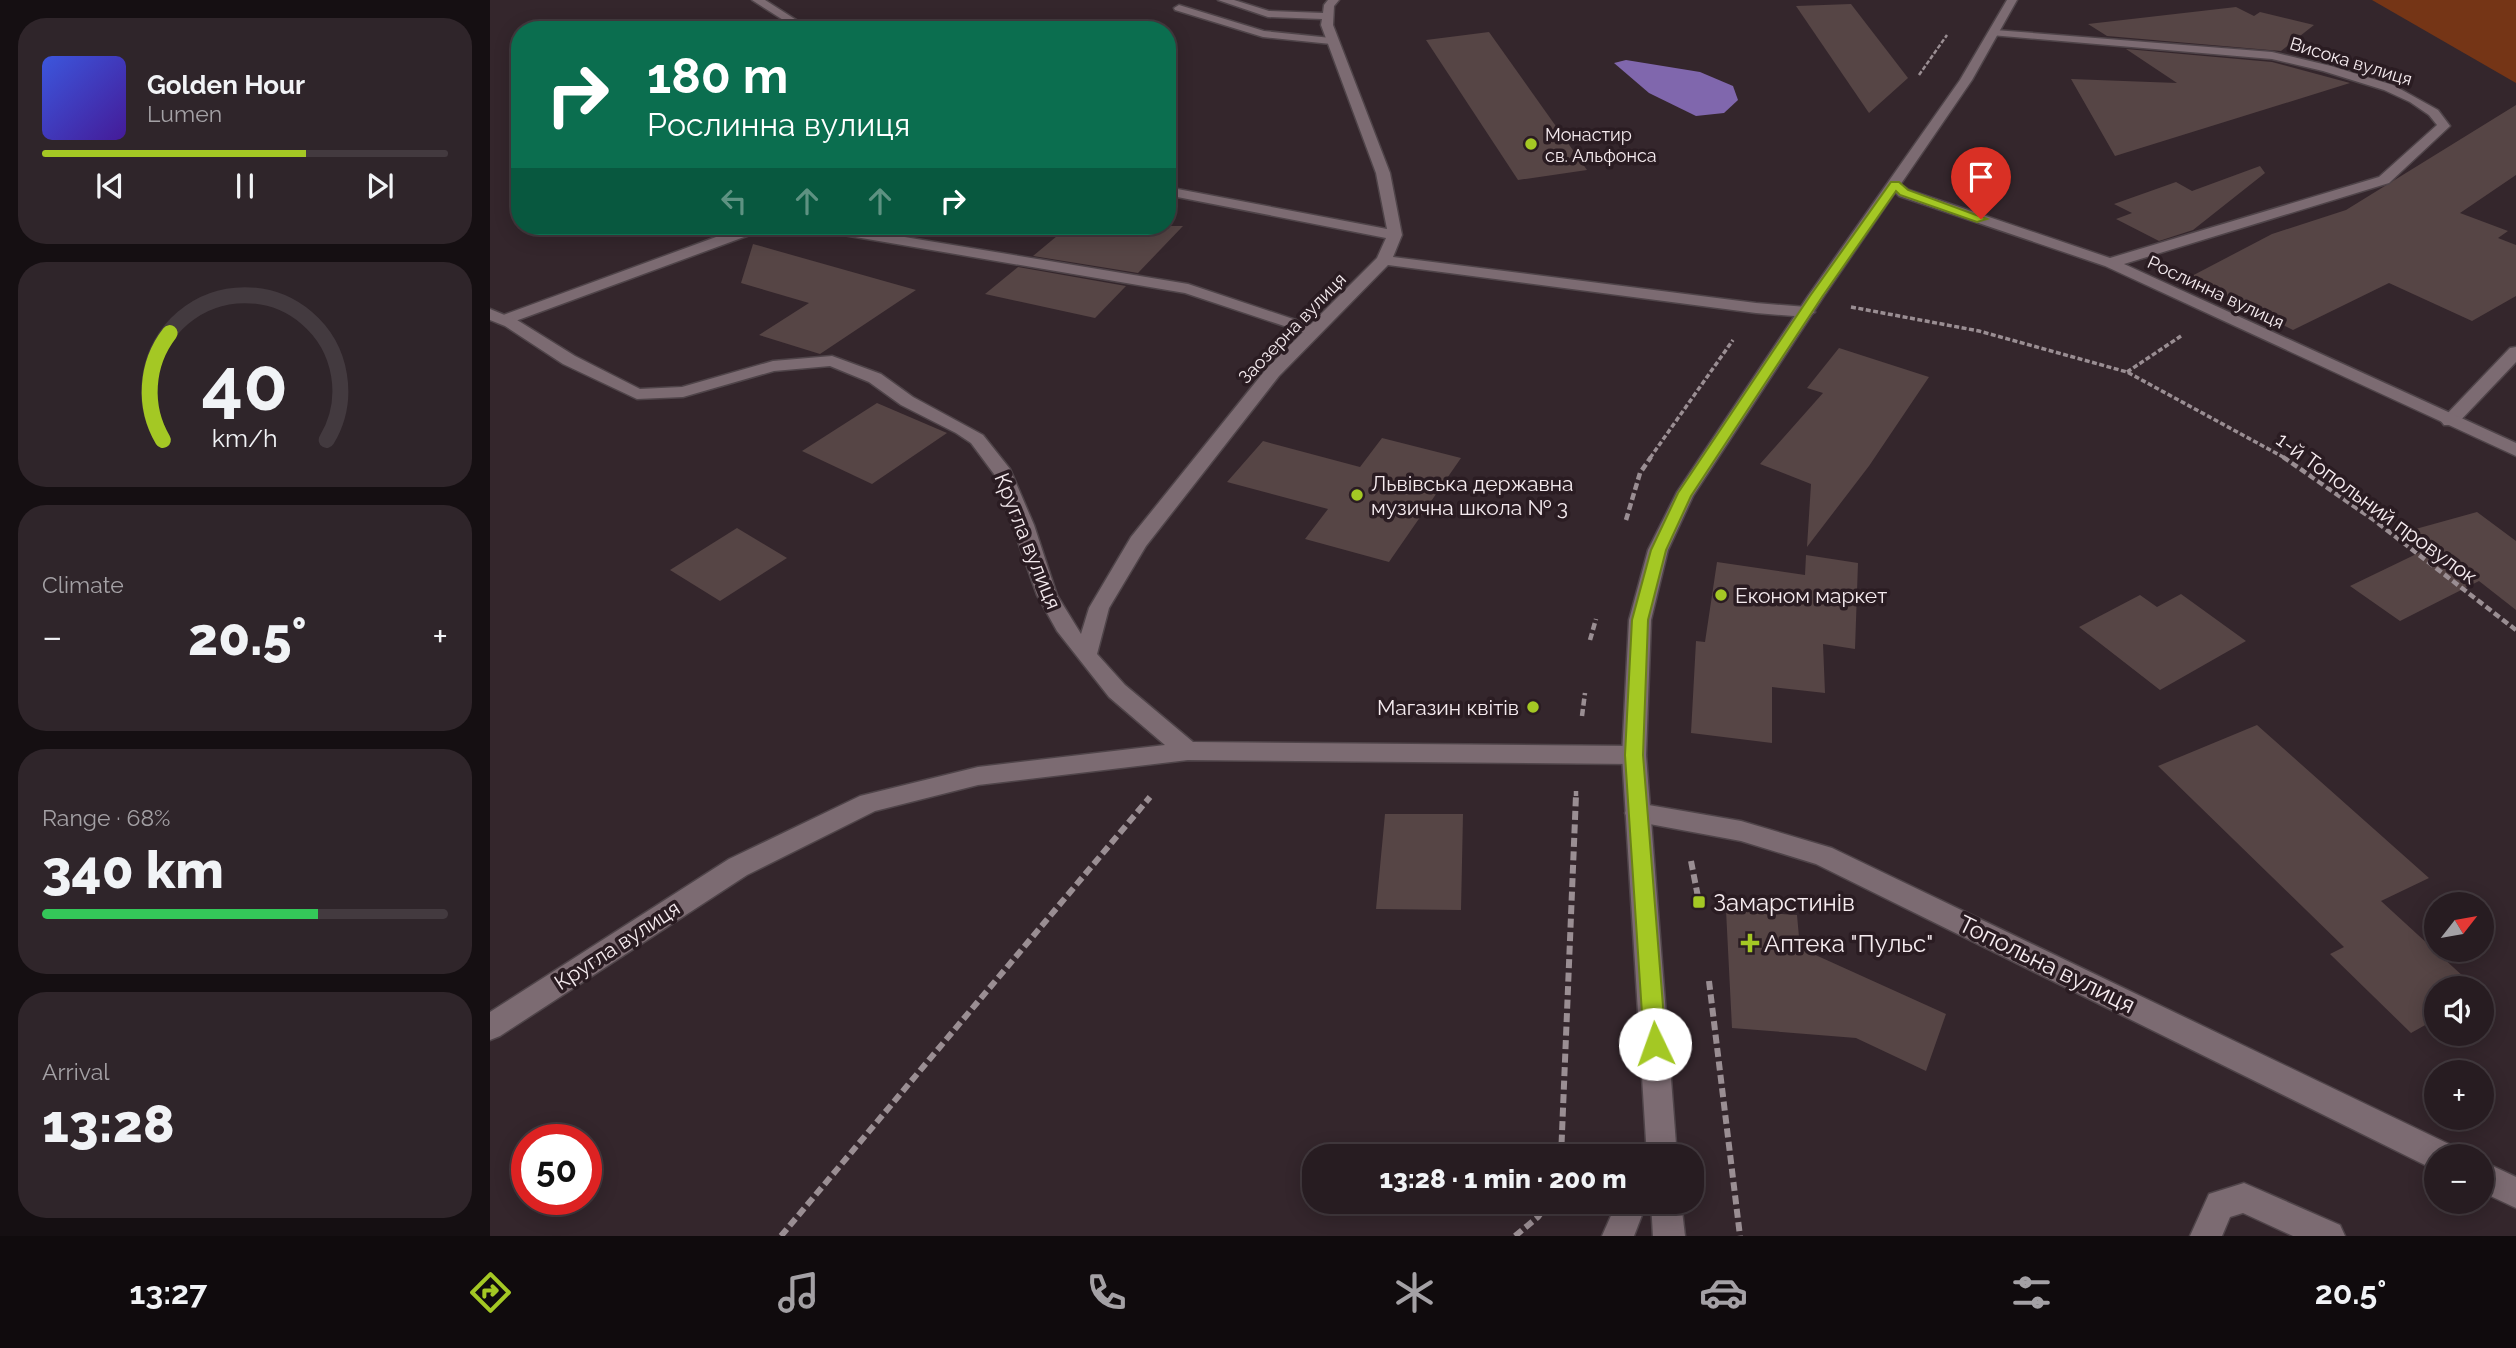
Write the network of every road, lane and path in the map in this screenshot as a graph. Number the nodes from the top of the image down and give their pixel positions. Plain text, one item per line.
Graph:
1 (757, 0) edge
2 (1223, 0) edge
3 (1334, 0) edge
4 (2012, 0) edge
5 (1179, 8) dead end
6 (1326, 16) junction
7 (792, 21) edge
8 (1949, 33) dead end
9 (1995, 33) junction
10 (1331, 41) junction
11 (1919, 75) dead end
12 (1895, 184) junction
13 (1176, 193) edge
14 (734, 235) edge
15 (867, 235) edge
16 (1395, 235) junction
17 (1384, 260) junction
18 (2110, 263) junction
19 (1811, 304) junction
20 (2215, 312) junction
21 (497, 317) edge
22 (1314, 331) junction
23 (2516, 352) edge
24 (2127, 373) junction
25 (2450, 421) junction
26 (2516, 450) edge
27 (2516, 630) edge
28 (1086, 656) junction
29 (1585, 693) dead end
30 (1188, 751) junction
31 (1578, 754) junction
32 (1634, 755) junction
33 (1637, 813) junction
34 (1683, 821) junction
35 (1699, 902) dead end
36 (1709, 981) dead end
37 (490, 1027) edge
38 (1561, 1144) edge
39 (1657, 1144) edge
40 (2424, 1148) edge
41 (2494, 1182) edge
42 (2516, 1193) edge
43 (1540, 1214) edge
44 (1627, 1214) edge
45 (1667, 1214) edge
46 (781, 1236) edge
47 (1515, 1236) edge
48 (1618, 1236) edge
49 (1669, 1236) edge
50 (1740, 1236) edge
51 (2206, 1236) edge
52 (2329, 1236) edge

1 - 7 street
2 - 6 street
3 - 6 street
4 - 9 street
5 - 10 street
6 - 10 street
8 - 11 path
9 - 12 street
9 - 18 street, Висока вулиця
10 - 16 street
12 - 18 street, Рослинна вулиця
12 - 19 street
13 - 16 street
14 - 21 street
15 - 22 street
16 - 17 street, Заозерна вулиця
17 - 19 street
17 - 22 street, Заозерна вулиця
18 - 20 street, Рослинна вулиця
19 - 24 path, 1-й Топольний провулок
19 - 32 street
20 - 24 path
20 - 25 street, Рослинна вулиця
21 - 28 street, Кругла вулиця
22 - 28 street, Заозерна вулиця
23 - 25 street
24 - 27 path, 1-й Топольний провулок
25 - 26 street, Рослинна вулиця
28 - 30 street, Кругла вулиця
29 - 31 path
30 - 31 street, Кругла вулиця
30 - 37 street, Кругла вулиця
30 - 46 path
31 - 32 street, Кругла вулиця
31 - 38 path
32 - 33 street
33 - 34 street, Топольна вулиця
33 - 39 street
34 - 35 path
34 - 40 street, Топольна вулиця
36 - 50 path
41 - 42 street
43 - 47 path
44 - 48 street
45 - 49 street
51 - 52 street

